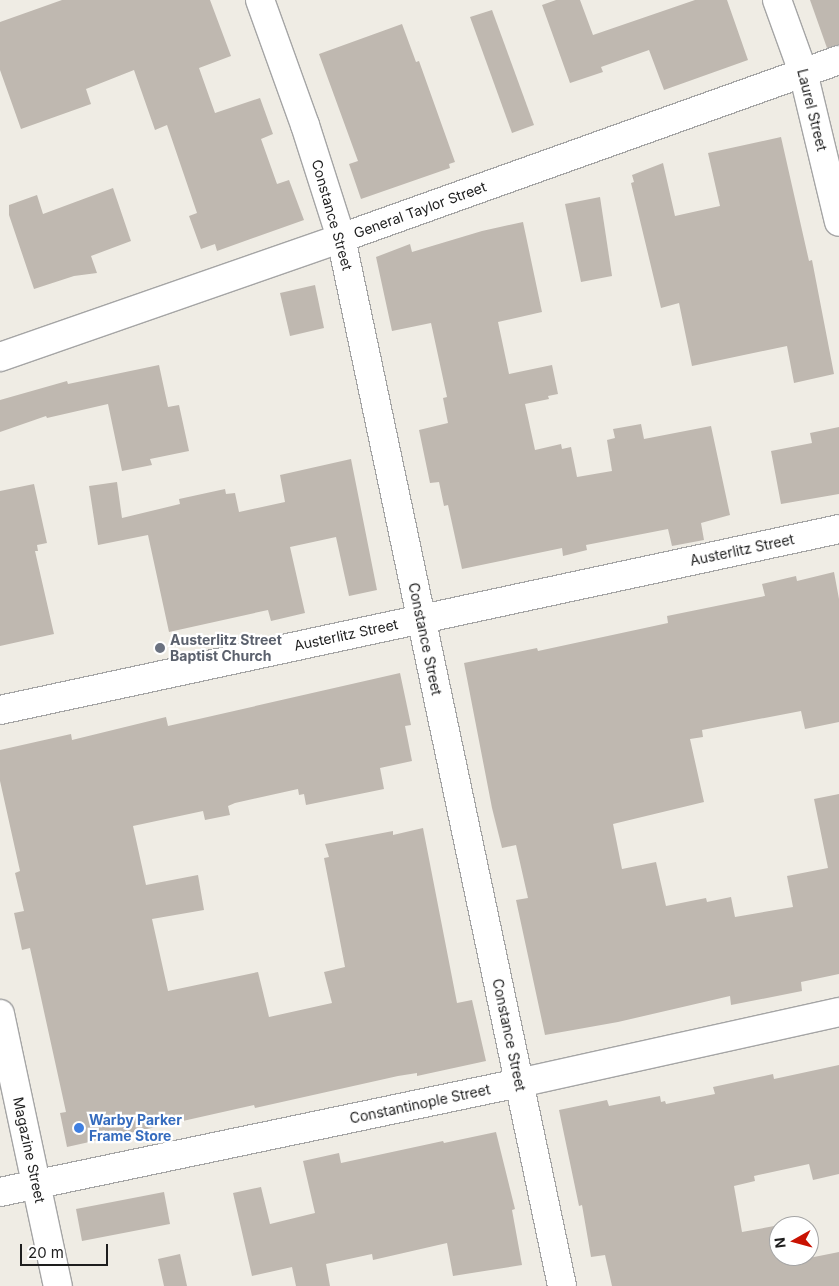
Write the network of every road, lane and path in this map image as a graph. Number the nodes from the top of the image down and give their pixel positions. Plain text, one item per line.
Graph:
1 (260, 0) edge
2 (777, 0) edge
3 (839, 60) edge
4 (803, 72) junction
5 (839, 222) edge
6 (341, 238) junction
7 (0, 357) edge
8 (839, 529) edge
9 (421, 619) junction
10 (0, 710) edge
11 (839, 1012) edge
12 (0, 1014) edge
13 (519, 1083) junction
14 (37, 1185) junction
15 (0, 1192) edge
16 (58, 1286) edge
17 (562, 1286) edge

1 - 6 street, Constance Street
2 - 4 street, Laurel Street
3 - 4 street, General Taylor Street
4 - 5 street, Laurel Street
4 - 6 street, General Taylor Street
6 - 7 street, General Taylor Street
6 - 9 street, Constance Street
8 - 9 street, Austerlitz Street
9 - 10 street, Austerlitz Street
9 - 13 street, Constance Street
11 - 13 street, Constantinople Street
12 - 14 street, Magazine Street
13 - 14 street, Constantinople Street
13 - 17 street, Constance Street
14 - 15 street, Constantinople Street
14 - 16 street, Magazine Street

